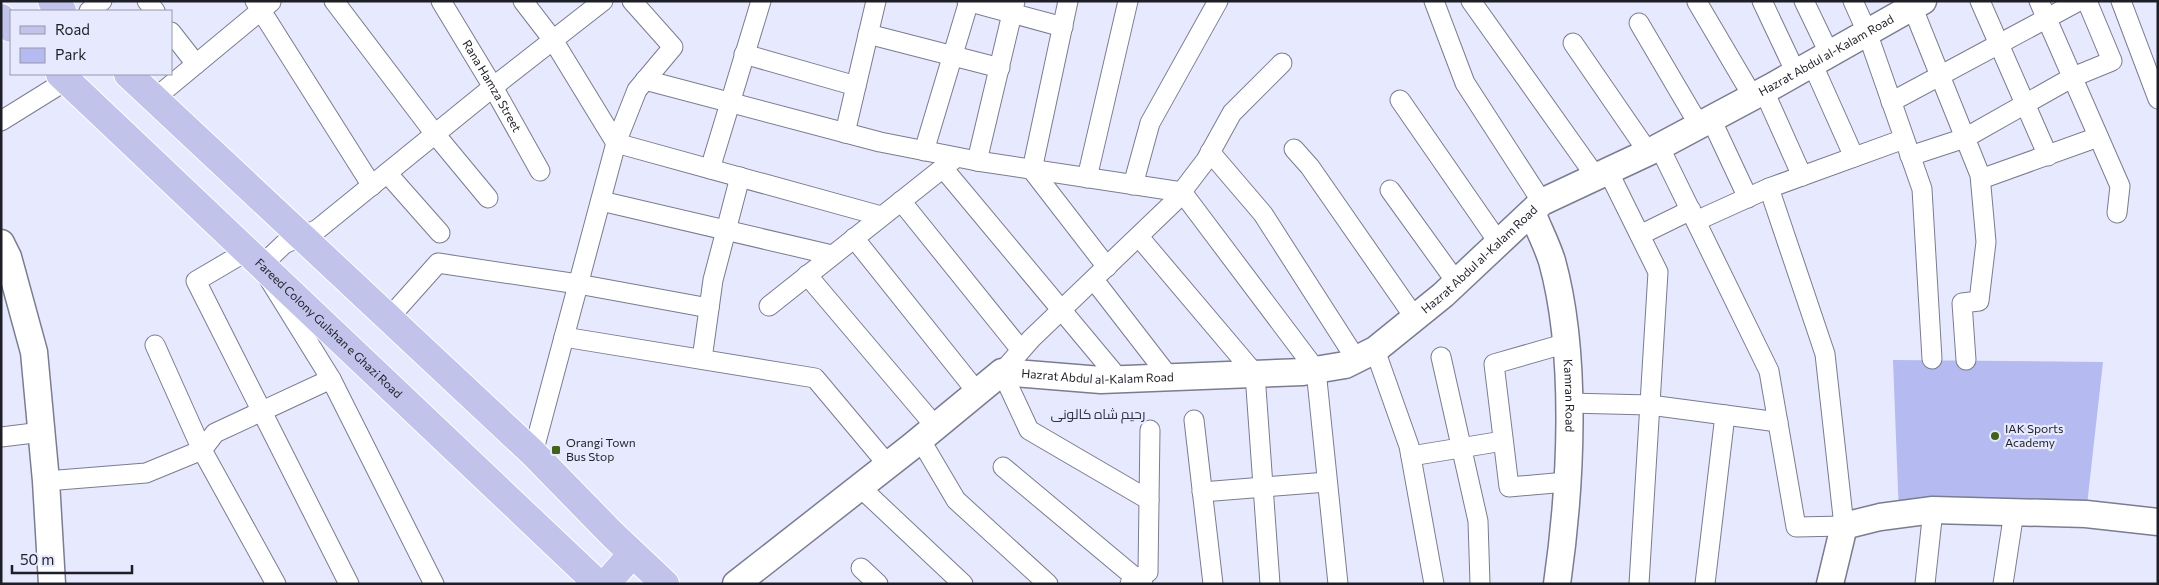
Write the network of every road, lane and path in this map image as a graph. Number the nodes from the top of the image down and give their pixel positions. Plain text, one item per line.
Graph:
1 (52, 1) edge
2 (102, 1) edge
3 (334, 1) edge
4 (441, 1) edge
5 (523, 1) edge
6 (603, 1) edge
7 (632, 1) edge
8 (760, 1) edge
9 (876, 1) edge
10 (968, 1) edge
11 (1068, 1) edge
12 (1128, 1) edge
13 (1218, 1) edge
14 (1434, 1) edge
15 (1471, 1) edge
16 (1762, 1) edge
17 (1804, 1) edge
18 (1853, 1) edge
19 (1980, 1) edge
20 (2039, 1) edge
21 (2079, 1) edge
22 (2087, 1) edge
23 (2121, 1) edge
24 (1697, 2) edge
25 (1915, 3) edge
26 (263, 4) edge
27 (1014, 8) edge
28 (61, 10) edge
29 (90, 10) edge
30 (1, 18) edge
31 (2047, 18) junction
32 (1639, 23) dead end
33 (10, 27) edge
34 (1063, 28) junction
35 (1867, 32) junction
36 (172, 33) edge
37 (868, 34) junction
38 (553, 40) junction
39 (1573, 43) dead end
40 (1999, 44) junction
41 (744, 54) junction
42 (952, 56) junction
43 (1282, 63) dead end
44 (1812, 63) junction
45 (196, 64) junction
46 (1000, 68) junction
47 (129, 75) edge
48 (1940, 76) junction
49 (63, 77) edge
50 (2073, 77) junction
51 (645, 80) junction
52 (494, 86) junction
53 (856, 86) junction
54 (1758, 94) junction
55 (154, 99) junction
56 (2158, 99) edge
57 (1400, 100) dead end
58 (729, 102) junction
59 (1891, 102) junction
60 (2025, 104) junction
61 (1, 121) edge
62 (1705, 122) junction
63 (845, 133) junction
64 (435, 134) junction
65 (2098, 137) junction
66 (1965, 138) junction
67 (616, 143) junction
68 (1907, 147) junction
69 (1294, 149) dead end
70 (1654, 149) junction
71 (924, 150) junction
72 (1210, 152) junction
73 (2048, 156) junction
74 (1854, 157) junction
75 (950, 162) junction
76 (977, 162) junction
77 (710, 169) junction
78 (1032, 170) junction
79 (540, 171) dead end
80 (387, 173) junction
81 (1602, 174) junction
82 (1802, 176) junction
83 (740, 177) junction
84 (1087, 178) junction
85 (1981, 179) junction
86 (1133, 185) junction
87 (372, 186) junction
88 (1769, 188) junction
89 (1390, 190) dead end
90 (1182, 192) junction
91 (488, 198) dead end
92 (1748, 198) junction
93 (601, 201) junction
94 (901, 201) junction
95 (1537, 207) junction
96 (2117, 213) dead end
97 (1693, 215) junction
98 (882, 216) junction
99 (726, 230) junction
100 (440, 233) dead end
101 (1640, 235) junction
102 (300, 237) junction
103 (1139, 237) junction
104 (854, 238) junction
105 (1, 243) edge
106 (1499, 243) junction
107 (832, 255) junction
108 (254, 259) junction
109 (1100, 274) junction
110 (807, 275) junction
111 (1457, 282) junction
112 (578, 284) junction
113 (769, 306) dead end
114 (709, 308) junction
115 (1062, 310) junction
116 (1415, 318) junction
117 (388, 319) junction
118 (564, 337) junction
119 (1567, 343) junction
120 (155, 345) dead end
121 (1021, 350) junction
122 (1365, 354) junction
123 (1441, 357) dead end
124 (1932, 359) dead end
125 (702, 360) junction
126 (1966, 360) dead end
127 (1316, 370) junction
128 (1002, 372) junction
129 (1255, 374) junction
130 (1169, 377) junction
131 (331, 379) junction
132 (1118, 379) junction
133 (977, 392) junction
134 (1568, 402) junction
135 (1650, 405) junction
136 (262, 411) junction
137 (1726, 415) junction
138 (1194, 420) dead end
139 (1778, 422) junction
140 (1150, 430) dead end
141 (42, 432) junction
142 (928, 433) junction
143 (1, 437) edge
144 (1503, 441) junction
145 (1462, 448) junction
146 (202, 450) junction
147 (533, 453) junction
148 (1411, 456) junction
149 (888, 464) junction
150 (1004, 467) dead end
151 (46, 481) junction
152 (1327, 482) junction
153 (1566, 482) junction
154 (860, 486) junction
155 (1263, 487) junction
156 (1202, 492) junction
157 (1149, 500) junction
158 (1933, 510) junction
159 (2014, 512) junction
160 (2158, 522) edge
161 (1844, 526) junction
162 (632, 554) junction
163 (861, 568) dead end
164 (1137, 582) edge
165 (52, 584) edge
166 (276, 584) edge
167 (349, 584) edge
168 (434, 584) edge
169 (598, 584) edge
170 (606, 584) edge
171 (664, 584) edge
172 (736, 584) edge
173 (878, 584) edge
174 (963, 584) edge
175 (1048, 584) edge
176 (1213, 584) edge
177 (1270, 584) edge
178 (1338, 584) edge
179 (1434, 584) edge
180 (1480, 584) edge
181 (1557, 584) edge
182 (1639, 584) edge
183 (1705, 584) edge
184 (1830, 584) edge
185 (1925, 584) edge
186 (2003, 584) edge

1 - 28 main road
2 - 29 street
3 - 64 street
4 - 52 street, Rana Hamza Street
5 - 38 street
6 - 38 street
7 - 51 street
8 - 41 street
9 - 37 street
10 - 27 street
10 - 42 street
11 - 34 street
12 - 84 street
13 - 86 street
14 - 95 street
15 - 81 street
16 - 44 street
17 - 44 street
18 - 35 street
19 - 40 street
20 - 31 street
21 - 31 street
22 - 50 street
23 - 56 street
24 - 54 street
25 - 35 street, Hazrat Abdul al-Kalam Road
25 - 48 street
26 - 45 street
26 - 87 street
27 - 34 street
27 - 46 street
30 - 33 main road
31 - 40 street
31 - 50 street
32 - 62 street
34 - 78 street
35 - 44 street, Hazrat Abdul al-Kalam Road
35 - 59 street
36 - 45 street
37 - 42 street
37 - 53 street
38 - 52 street
38 - 67 street
39 - 70 street
40 - 48 street
40 - 60 street
41 - 53 street
41 - 58 street
42 - 46 street
42 - 71 street
43 - 72 street
44 - 54 street, Hazrat Abdul al-Kalam Road
44 - 74 street
45 - 55 street
46 - 76 street
47 - 55 main road
48 - 59 street
48 - 66 street
49 - 61 street
49 - 108 main road, Fareed Colony Gulshan e Ghazi Road
50 - 60 street
50 - 65 street
51 - 58 street
51 - 67 street
52 - 64 street
52 - 79 street, Rana Hamza Street
53 - 63 street
54 - 62 street, Hazrat Abdul al-Kalam Road
54 - 82 street
55 - 102 main road
57 - 106 street
58 - 63 street
58 - 77 street
59 - 68 street
60 - 66 street
60 - 73 street
62 - 70 street, Hazrat Abdul al-Kalam Road
62 - 92 street
63 - 71 street
64 - 80 street
64 - 91 street
65 - 73 street
65 - 96 street
66 - 68 street
66 - 85 street
67 - 77 street
67 - 93 street
68 - 74 street
68 - 124 street
69 - 116 street
70 - 81 street, Hazrat Abdul al-Kalam Road
70 - 97 street
71 - 75 street
72 - 90 street
72 - 122 street
73 - 85 street
74 - 82 street
75 - 76 street
75 - 94 street
75 - 115 street
76 - 78 street
77 - 83 street
78 - 84 street
78 - 109 street
80 - 87 street
80 - 100 street
81 - 95 street, Hazrat Abdul al-Kalam Road
81 - 101 street
82 - 88 street
83 - 98 street
83 - 99 street
84 - 86 street
85 - 126 street
86 - 90 street
87 - 102 street
88 - 92 street
88 - 161 street
89 - 111 street
90 - 103 street
90 - 127 street
92 - 97 street
93 - 99 street
93 - 112 street
94 - 98 street
94 - 121 street
95 - 106 street, Hazrat Abdul al-Kalam Road
95 - 119 street, Kamran Road
97 - 101 street
97 - 139 street
98 - 104 street
99 - 107 street
99 - 114 street
101 - 135 street
102 - 108 street
102 - 117 main road
103 - 109 street
103 - 129 street
104 - 107 street
104 - 133 street
105 - 141 street
106 - 111 street, Hazrat Abdul al-Kalam Road
107 - 110 street
108 - 131 street
108 - 136 street
108 - 169 main road, Fareed Colony Gulshan e Ghazi Road
109 - 115 street
109 - 130 street
110 - 113 street
110 - 142 street
111 - 116 street, Hazrat Abdul al-Kalam Road
112 - 114 street
112 - 117 street
112 - 118 street
114 - 125 street
115 - 121 street
115 - 132 street
116 - 122 street, Hazrat Abdul al-Kalam Road
117 - 147 main road
118 - 125 street
118 - 147 street
119 - 134 street, Kamran Road
119 - 144 street
120 - 146 street
121 - 128 street
122 - 127 street, Hazrat Abdul al-Kalam Road
122 - 148 street
123 - 145 street
125 - 149 street
127 - 129 street, Hazrat Abdul al-Kalam Road
127 - 152 street
128 - 132 street, Hazrat Abdul al-Kalam Road
128 - 133 street
128 - 157 street
129 - 130 street, Hazrat Abdul al-Kalam Road
129 - 155 street
130 - 132 street, Hazrat Abdul al-Kalam Road
131 - 136 street
131 - 168 street
133 - 142 street
134 - 135 street
134 - 153 street, Kamran Road
135 - 137 street
135 - 182 street
136 - 146 street
136 - 167 street
137 - 139 street
137 - 183 street
138 - 156 street
139 - 161 street
140 - 157 street
141 - 143 street
141 - 151 street
142 - 149 street
142 - 175 street
144 - 145 street
144 - 153 street
145 - 148 street
145 - 180 street
146 - 151 street
146 - 166 street
147 - 162 main road
148 - 179 street
149 - 154 street
150 - 164 street
151 - 165 street
152 - 155 street
152 - 178 street
153 - 181 street, Kamran Road
154 - 172 street
154 - 174 street
155 - 156 street
155 - 177 street
156 - 176 street
157 - 164 street
158 - 159 street
158 - 161 street
158 - 185 street
159 - 160 street
159 - 186 street
161 - 184 street
162 - 170 main road
162 - 171 main road
163 - 173 street

